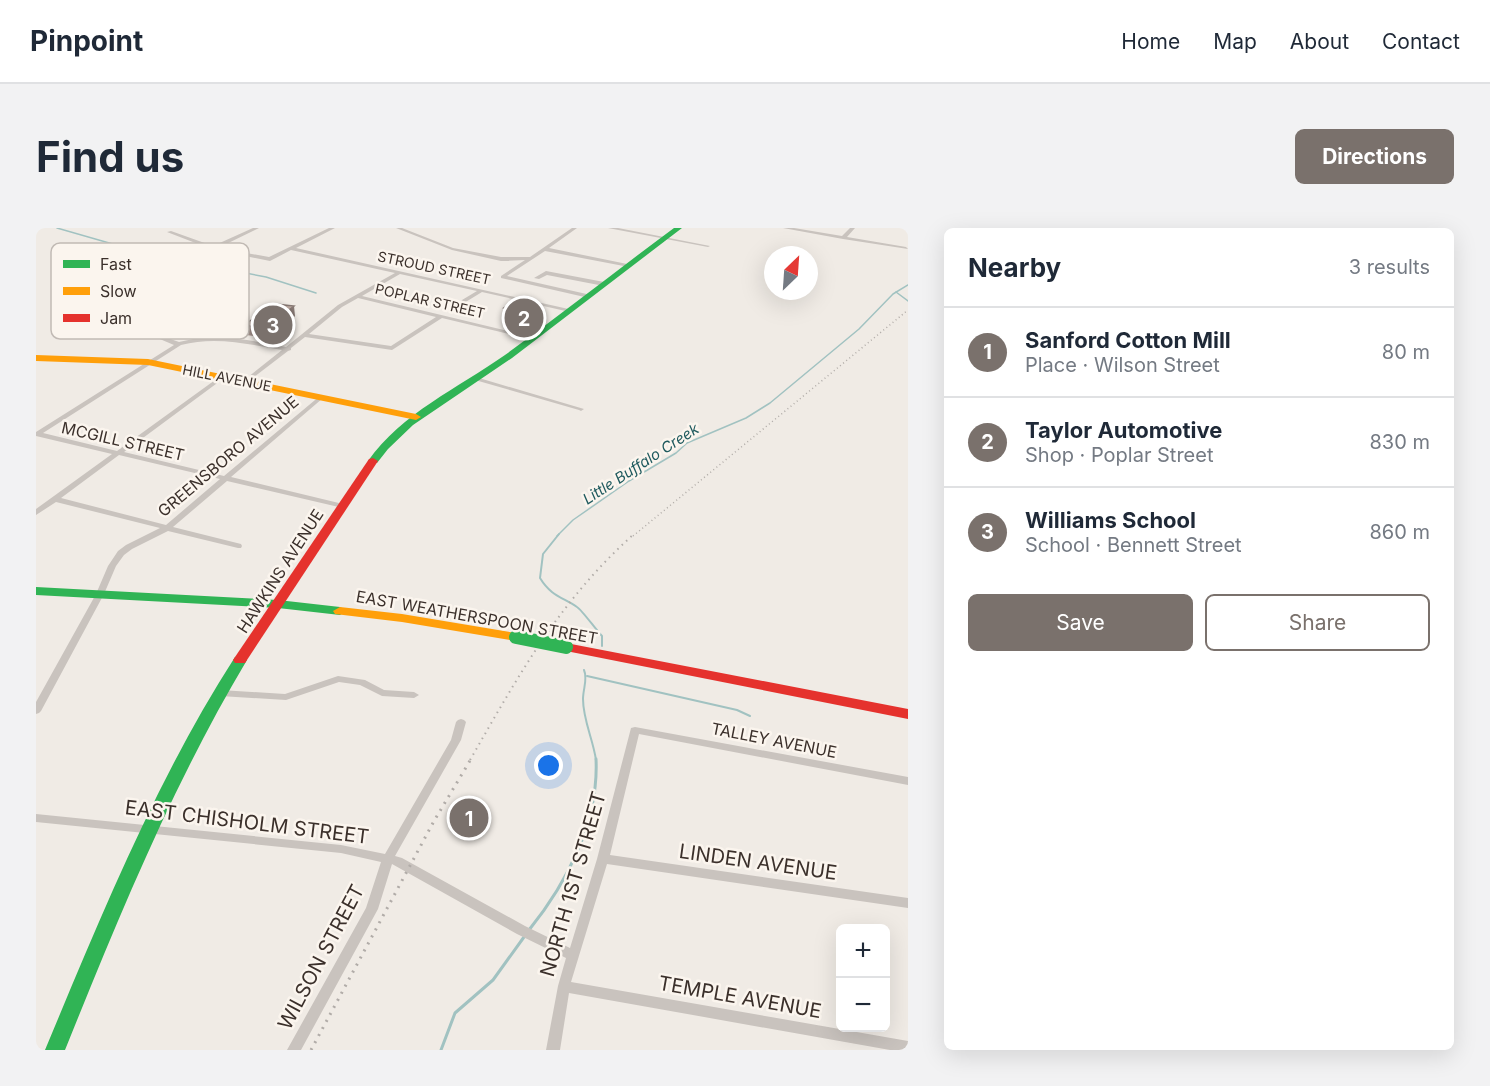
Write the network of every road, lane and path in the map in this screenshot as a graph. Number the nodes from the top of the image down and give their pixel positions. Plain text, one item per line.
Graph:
1 (178, 228) edge
2 (257, 228) edge
3 (333, 228) edge
4 (398, 228) edge
5 (575, 228) edge
6 (610, 228) edge
7 (678, 228) edge
8 (785, 228) edge
9 (853, 228) edge
10 (664, 238) junction
11 (843, 238) junction
12 (199, 243) edge
13 (224, 243) edge
14 (708, 246) dead end
15 (906, 248) dead end
16 (292, 249) junction
17 (545, 249) junction
18 (249, 255) edge
19 (532, 258) junction
20 (629, 265) junction
21 (399, 273) junction
22 (537, 278) dead end
23 (604, 284) junction
24 (481, 291) junction
25 (356, 296) junction
26 (589, 296) junction
27 (465, 301) dead end
28 (570, 310) junction
29 (441, 316) junction
30 (306, 335) junction
31 (534, 338) junction
32 (161, 339) edge
33 (194, 339) edge
34 (223, 339) edge
35 (179, 344) junction
36 (289, 349) junction
37 (41, 358) edge
38 (148, 362) junction
39 (222, 377) junction
40 (477, 379) junction
41 (245, 382) junction
42 (321, 397) junction
43 (581, 410) dead end
44 (416, 417) junction
45 (37, 434) edge
46 (116, 453) junction
47 (226, 479) junction
48 (54, 499) junction
49 (343, 506) junction
50 (36, 513) edge
51 (166, 528) junction
52 (238, 546) dead end
53 (36, 591) edge
54 (100, 594) junction
55 (278, 604) junction
56 (220, 693) junction
57 (414, 695) dead end
58 (36, 711) edge
59 (908, 714) edge
60 (461, 722) dead end
61 (635, 730) joint
62 (908, 781) edge
63 (36, 818) edge
64 (146, 830) junction
65 (388, 858) junction
66 (603, 859) junction
67 (908, 903) edge
68 (573, 955) junction
69 (564, 986) junction
70 (908, 1047) edge
71 (55, 1050) edge
72 (294, 1050) edge
73 (553, 1050) edge

1 - 12 street
2 - 13 street
3 - 16 street
4 - 19 street
5 - 17 street
6 - 10 street
7 - 10 main road, HAWKINS AVENUE
8 - 11 street
9 - 11 street
10 - 14 street
10 - 20 main road, HAWKINS AVENUE
11 - 15 street
16 - 18 street
16 - 21 street, STROUD STREET
17 - 19 street
17 - 20 street
19 - 26 street
20 - 23 main road, HAWKINS AVENUE
21 - 24 street, STROUD STREET
21 - 25 street
22 - 23 street
23 - 26 main road, HAWKINS AVENUE
24 - 27 street
24 - 28 street, STROUD STREET
25 - 29 street, POPLAR STREET
25 - 30 street
26 - 28 main road, HAWKINS AVENUE
28 - 31 main road, HAWKINS AVENUE
29 - 30 street
29 - 31 street, POPLAR STREET
30 - 36 street
31 - 40 main road, HAWKINS AVENUE
32 - 35 street
33 - 35 street
34 - 36 street
35 - 38 street
36 - 41 street
37 - 38 main road, HILL AVENUE
38 - 39 main road, HILL AVENUE
38 - 45 street
39 - 41 main road, HILL AVENUE
39 - 46 street
40 - 43 street
40 - 44 main road, HAWKINS AVENUE
41 - 42 main road, HILL AVENUE
42 - 44 main road, HILL AVENUE
42 - 47 street, GREENSBORO AVENUE
44 - 49 main road, HAWKINS AVENUE
45 - 46 street, MCGILL STREET
46 - 47 street, MCGILL STREET
46 - 48 street
47 - 49 street, MCGILL STREET
47 - 51 street, GREENSBORO AVENUE
48 - 50 street
48 - 51 street
49 - 55 main road, HAWKINS AVENUE
51 - 52 street
51 - 54 street, GREENSBORO AVENUE
53 - 54 main road, EAST WEATHERSPOON STREET
54 - 55 main road, EAST WEATHERSPOON STREET
54 - 58 street, GREENSBORO AVENUE
55 - 56 main road, HAWKINS AVENUE
55 - 59 main road, EAST WEATHERSPOON STREET, bridge
56 - 57 street
56 - 64 main road, HAWKINS AVENUE
60 - 65 street, WILSON STREET
61 - 62 street, TALLEY AVENUE
61 - 66 street, NORTH 1ST STREET
63 - 64 street, EAST CHISHOLM STREET
64 - 65 street, EAST CHISHOLM STREET
64 - 71 main road, HAWKINS AVENUE
65 - 68 street, EAST CHISHOLM STREET
65 - 72 street, WILSON STREET
66 - 67 street, LINDEN AVENUE
66 - 68 street, NORTH 1ST STREET
68 - 69 street, NORTH 1ST STREET
69 - 70 street, TEMPLE AVENUE
69 - 73 street, NORTH 1ST STREET

